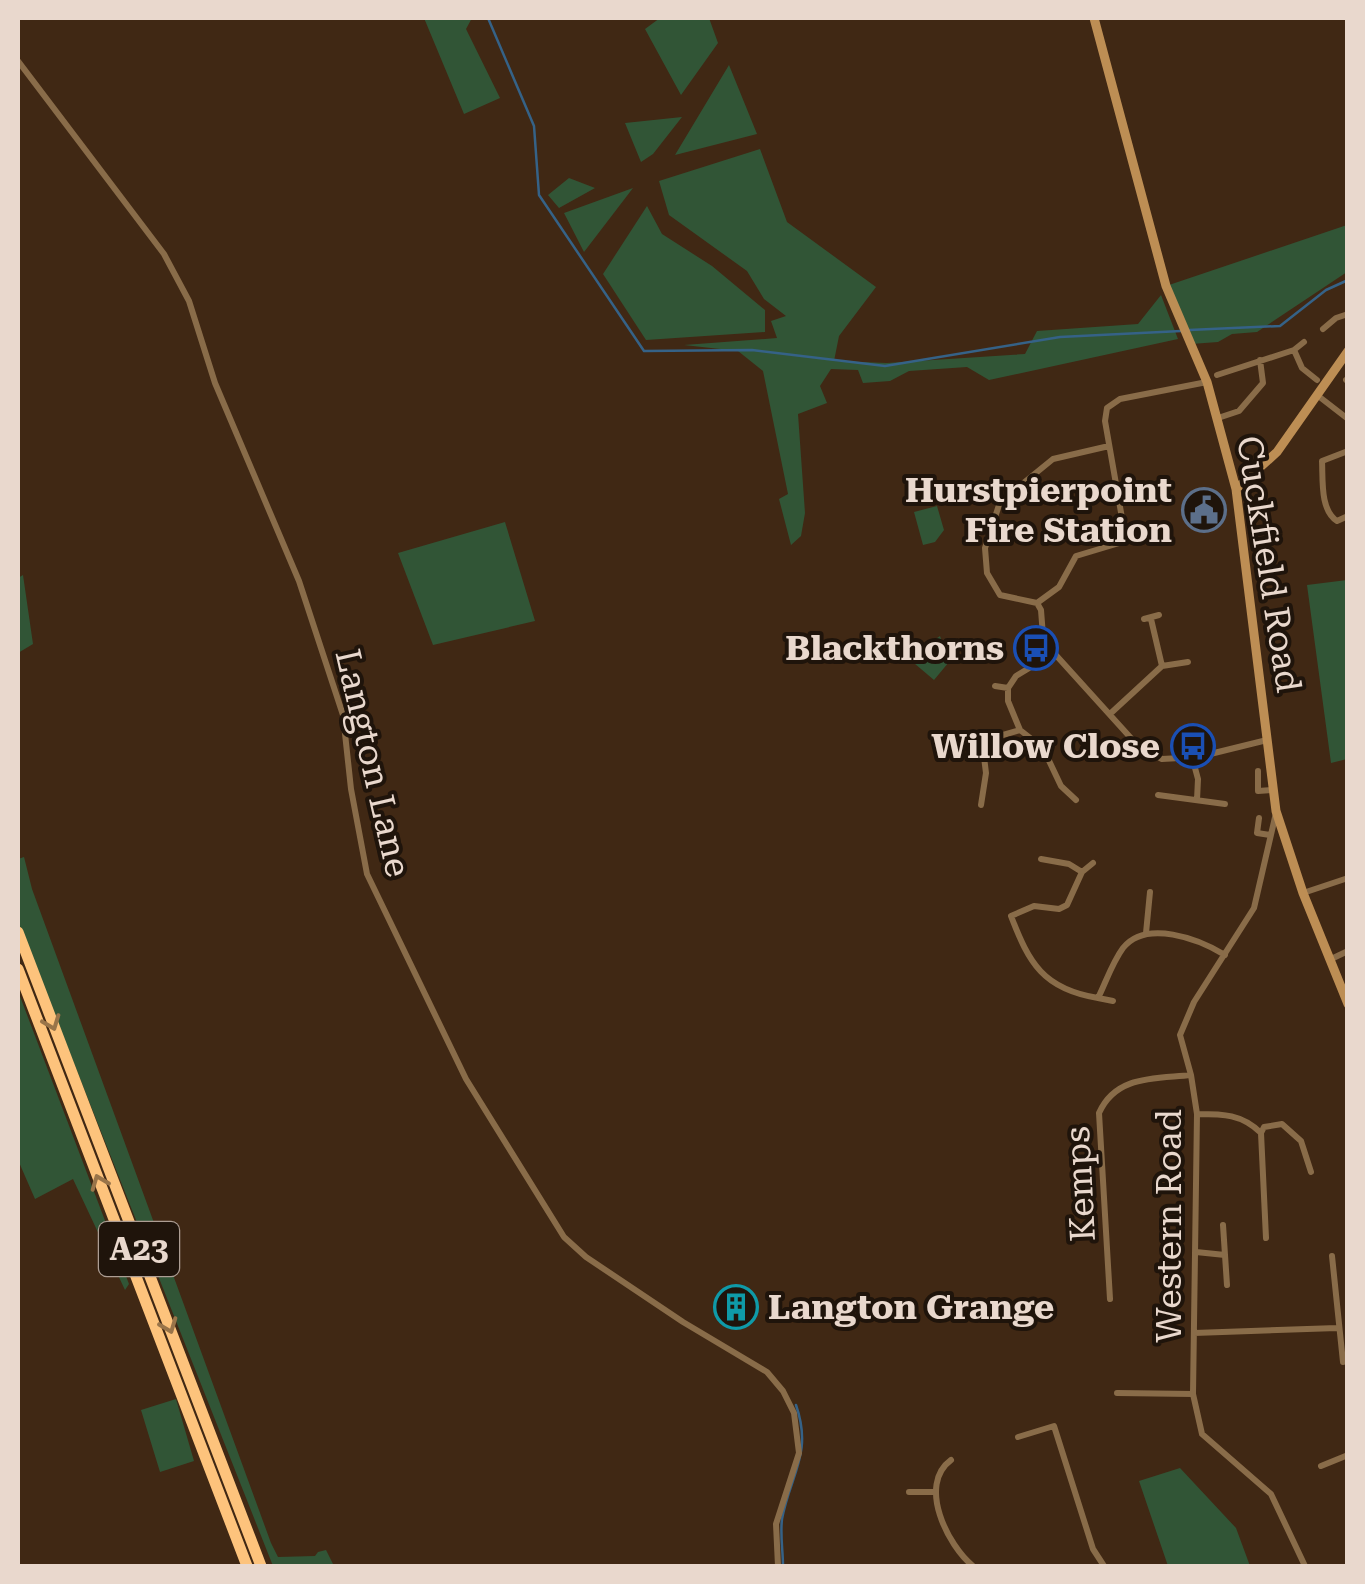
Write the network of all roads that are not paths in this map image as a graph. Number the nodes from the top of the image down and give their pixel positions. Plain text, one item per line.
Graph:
1 (1094, 18) edge
2 (18, 61) edge
3 (1348, 314) edge
4 (1323, 328) dead end
5 (1304, 342) dead end
6 (1294, 350) junction
7 (1348, 351) edge
8 (1260, 360) junction
9 (1217, 375) dead end
10 (1317, 380) dead end
11 (1206, 382) junction
12 (1317, 395) junction
13 (1218, 418) junction
14 (1348, 419) edge
15 (1110, 446) junction
16 (1348, 451) edge
17 (1236, 489) junction
18 (1348, 516) edge
19 (1037, 603) junction
20 (1151, 618) dead end
21 (1054, 653) junction
22 (1188, 662) dead end
23 (1162, 666) junction
24 (995, 686) dead end
25 (1008, 688) junction
26 (1110, 713) junction
27 (1020, 730) junction
28 (1267, 740) junction
29 (982, 741) junction
30 (955, 744) dead end
31 (1192, 758) junction
32 (1258, 771) dead end
33 (1273, 790) junction
34 (1158, 795) dead end
35 (1076, 800) dead end
36 (1197, 800) junction
37 (1225, 804) dead end
38 (981, 805) dead end
39 (1276, 811) junction
40 (1259, 818) dead end
41 (1270, 835) junction
42 (1044, 862) dead end
43 (1092, 863) dead end
44 (1082, 872) junction
45 (1348, 878) edge
46 (1150, 892) dead end
47 (1302, 893) junction
48 (18, 932) edge
49 (1146, 934) junction
50 (1348, 951) edge
51 (1225, 955) junction
52 (1328, 960) junction
53 (18, 968) edge
54 (1098, 998) junction
55 (1113, 1001) dead end
56 (1348, 1004) edge
57 (1191, 1075) junction
58 (1198, 1114) junction
59 (1261, 1133) junction
60 (1311, 1172) dead end
61 (1222, 1225) dead end
62 (1266, 1238) dead end
63 (1196, 1252) junction
64 (1226, 1255) junction
65 (1332, 1256) dead end
66 (1227, 1285) dead end
67 (1110, 1299) dead end
68 (1337, 1328) junction
69 (1194, 1333) junction
70 (1342, 1362) dead end
71 (1117, 1393) dead end
72 (1193, 1394) junction
73 (1018, 1438) dead end
74 (1348, 1455) edge
75 (950, 1460) dead end
76 (1321, 1466) dead end
77 (909, 1492) dead end
78 (934, 1492) junction
79 (247, 1566) edge
80 (261, 1566) edge
81 (778, 1566) edge
82 (973, 1566) edge
83 (1104, 1566) edge
84 (1305, 1566) edge

1 - 11 street, Cuckfield Road
2 - 81 street, Langton Lane
3 - 4 street
5 - 6 street
6 - 8 street
6 - 10 street
7 - 12 street
8 - 9 street
8 - 13 street
11 - 13 street, Cuckfield Road
11 - 15 street
12 - 14 street
12 - 17 street
13 - 17 street, Cuckfield Road
15 - 19 street
15 - 19 street
16 - 18 street
17 - 28 street, Cuckfield Road
19 - 21 street
20 - 23 street
21 - 25 street
21 - 26 street
22 - 23 street
23 - 26 street
24 - 25 street
25 - 27 street
26 - 31 street
27 - 29 street
27 - 35 street
28 - 31 street
28 - 33 street, Cuckfield Road
29 - 30 street
29 - 38 street
31 - 36 street
32 - 33 street
33 - 39 street, Cuckfield Road
34 - 36 street
36 - 37 street
39 - 41 street, Western Road
39 - 47 street, Cuckfield Road
40 - 41 street
41 - 51 street, Western Road
42 - 44 street
43 - 44 street
44 - 54 street
45 - 47 street
46 - 49 street
47 - 52 street, Cuckfield Road
48 -> 80 highway, A23
49 - 51 street
49 - 54 street
50 - 52 street
51 - 57 street, Western Road
52 - 56 street, Cuckfield Road
79 -> 53 highway, A23
54 - 55 street
57 - 58 street, Western Road
57 - 67 street, Kemps
58 - 59 street
58 - 63 street, Western Road
59 - 60 street
59 - 62 street
61 - 64 street
63 - 64 street
63 - 69 street, Western Road
64 - 66 street
65 - 68 street
68 - 69 street
68 - 70 street
69 - 72 street, Western Road
71 - 72 street
72 - 84 street, Western Road
73 - 83 street
74 - 76 street
75 - 78 street
77 - 78 street
78 - 82 street

